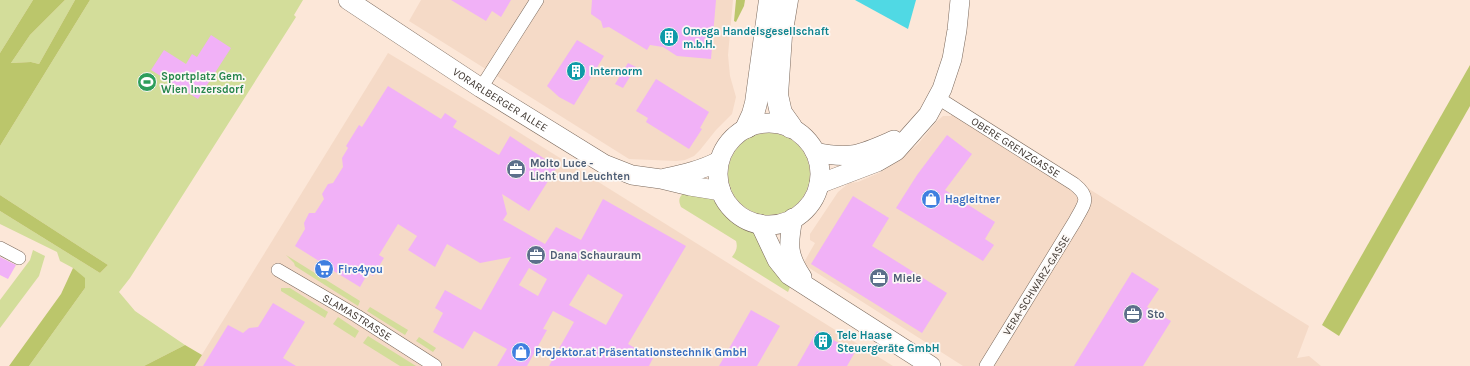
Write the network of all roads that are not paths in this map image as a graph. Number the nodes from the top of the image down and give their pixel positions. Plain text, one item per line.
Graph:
1 (348, 0) edge
2 (537, 0) edge
3 (770, 0) edge
4 (787, 0) edge
5 (960, 0) edge
6 (481, 88) junction
7 (938, 98) junction
8 (747, 127) junction
9 (791, 128) junction
10 (912, 132) junction
11 (815, 152) junction
12 (719, 161) junction
13 (661, 179) junction
14 (819, 184) junction
15 (721, 192) junction
16 (1085, 203) joint
17 (793, 218) junction
18 (760, 224) junction
19 (0, 248) edge
20 (19, 258) dead end
21 (278, 270) dead end
22 (811, 290) junction
23 (435, 366) edge
24 (931, 366) edge
25 (986, 366) edge

1 - 6 main road, VORARLBERGER ALLEE
2 - 6 street
3 - 8 highway
4 - 9 highway
5 - 7 main road
6 - 13 main road, VORARLBERGER ALLEE
7 - 10 main road
7 - 16 street, OBERE GRENZGASSE
8 - 9 main road
8 - 12 main road
9 - 11 main road
10 - 11 main road
10 - 14 main road
11 - 14 main road
12 - 13 main road, VORARLBERGER ALLEE
12 - 15 main road
13 - 15 main road, VORARLBERGER ALLEE
14 - 17 main road
15 - 18 main road
16 - 25 street, VERA-SCHWARZ-GASSE
17 - 18 main road
17 - 22 main road
18 - 22 main road
19 - 20 street
21 - 23 street, SLAMASTRASSE
22 - 24 main road

